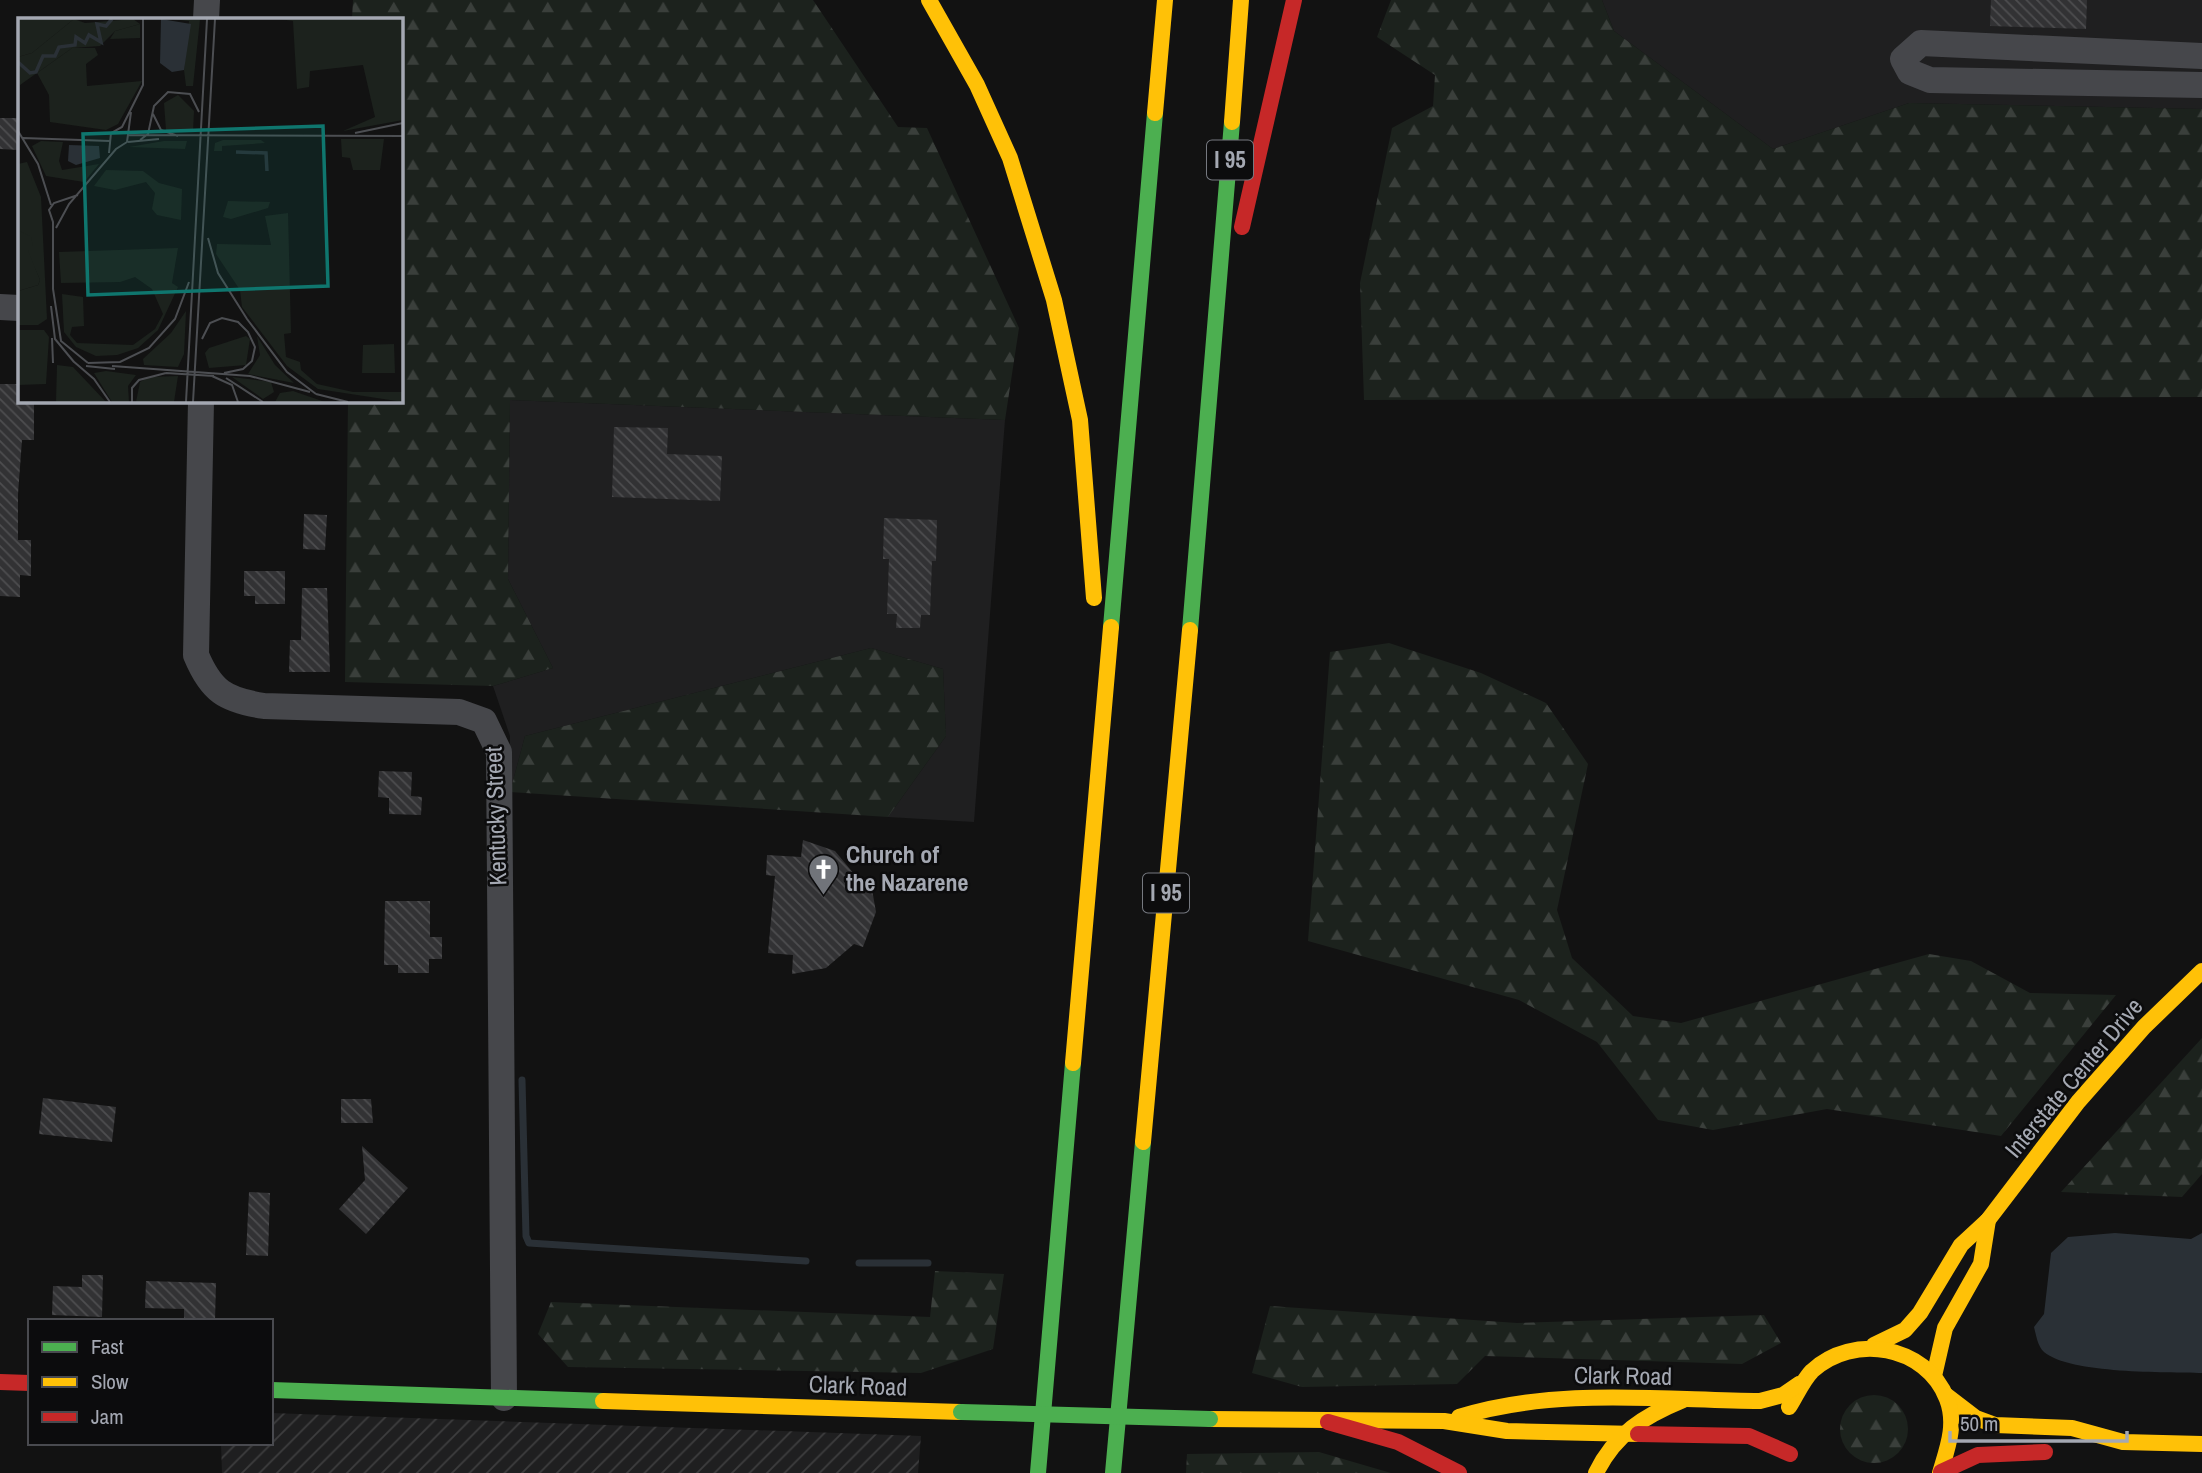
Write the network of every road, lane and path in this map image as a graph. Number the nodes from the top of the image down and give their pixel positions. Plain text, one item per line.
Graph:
1 (206, 0) edge
2 (929, 0) edge
3 (1165, 0) edge
4 (1241, 0) edge
5 (1294, 0) edge
6 (206, 18) edge
7 (2202, 56) edge
8 (2202, 85) edge
9 (0, 307) edge
10 (18, 308) edge
11 (1218, 320) junction
12 (201, 402) edge
13 (1102, 724) junction
14 (2202, 971) edge
15 (1988, 1220) junction
16 (1874, 1345) junction
17 (1934, 1376) junction
18 (0, 1382) edge
19 (28, 1383) edge
20 (1799, 1384) junction
21 (273, 1390) edge
22 (1946, 1395) junction
23 (504, 1398) junction
24 (1683, 1400) junction
25 (1444, 1421) junction
26 (1328, 1422) junction
27 (1619, 1434) junction
28 (2123, 1442) junction
29 (2202, 1444) edge
30 (2083, 1450) dead end
31 (2057, 1453) dead end
32 (1790, 1454) junction
33 (1113, 1471) edge
34 (1941, 1472) edge
35 (1038, 1473) edge
36 (1458, 1473) edge
37 (1596, 1473) edge
38 (1799, 1473) edge

1 - 6 street
2 - 13 main road
3 - 13 main road
4 - 11 main road, I 95
5 - 11 main road
7 - 8 street
9 - 10 street
11 - 33 main road, I 95
12 - 23 street, Kentucky Street
13 - 35 main road
14 - 15 main road, Interstate Center Drive
15 - 16 main road, Interstate Center Drive
15 - 17 main road, Interstate Center Drive
16 - 17 main road
16 - 20 main road
17 - 22 main road
18 - 19 main road
20 - 24 main road, Clark Road
20 - 32 main road
21 - 23 main road, Clark Road
22 - 28 main road
22 - 34 main road
23 - 26 main road, Clark Road, bridge
24 - 25 main road, Clark Road
24 - 27 main road
25 - 26 main road, Clark Road
25 - 27 main road, Clark Road
26 - 36 main road
27 - 32 main road, Clark Road
27 - 37 main road
28 - 29 main road
28 - 30 main road
31 - 34 main road
32 - 38 main road

